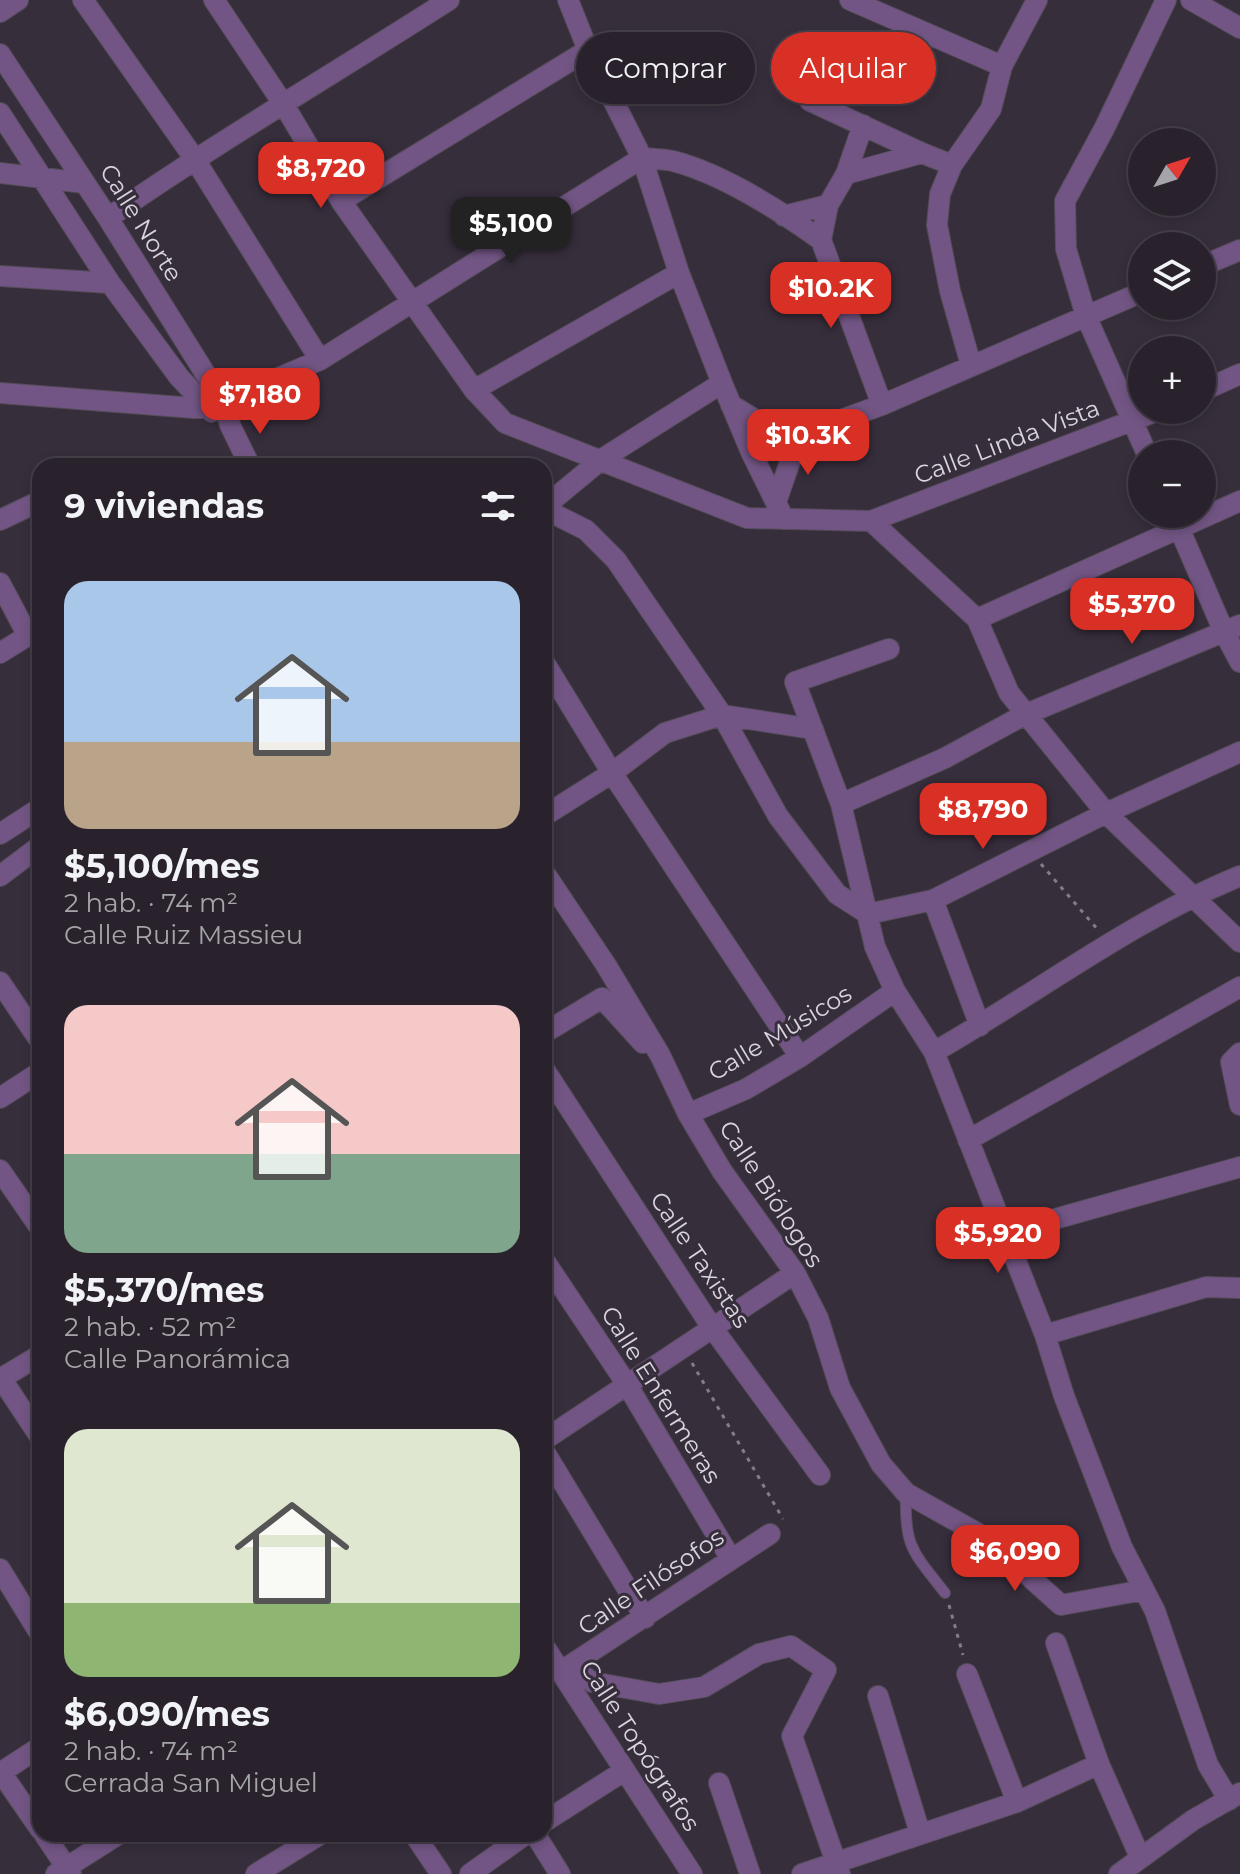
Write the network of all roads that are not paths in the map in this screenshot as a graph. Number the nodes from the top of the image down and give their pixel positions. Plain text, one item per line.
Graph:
1 (18, 0) edge
2 (83, 0) edge
3 (449, 0) edge
4 (568, 0) edge
5 (850, 0) edge
6 (1037, 0) edge
7 (1166, 0) edge
8 (1191, 0) edge
9 (222, 3) edge
10 (0, 12) edge
11 (1240, 28) edge
12 (581, 32) edge
13 (0, 54) edge
14 (576, 57) edge
15 (1002, 66) junction
16 (615, 104) edge
17 (817, 104) edge
18 (284, 105) junction
19 (0, 113) edge
20 (863, 125) junction
21 (922, 153) junction
22 (194, 158) junction
23 (642, 158) junction
24 (952, 165) junction
25 (0, 173) edge
26 (846, 174) junction
27 (41, 176) junction
28 (85, 183) junction
29 (341, 201) junction
30 (828, 205) junction
31 (784, 216) junction
32 (108, 218) junction
33 (821, 240) junction
34 (1240, 250) edge
35 (1216, 260) edge
36 (679, 273) junction
37 (0, 276) edge
38 (110, 283) junction
39 (1128, 298) edge
40 (413, 301) junction
41 (1086, 316) junction
42 (320, 360) junction
43 (971, 365) junction
44 (1240, 374) edge
45 (722, 383) junction
46 (1216, 385) edge
47 (474, 390) junction
48 (0, 393) edge
49 (214, 405) junction
50 (731, 405) junction
51 (882, 405) junction
52 (1128, 409) edge
53 (1129, 424) edge
54 (794, 438) junction
55 (751, 452) junction
56 (246, 458) edge
57 (602, 459) junction
58 (552, 501) edge
59 (1240, 501) edge
60 (32, 505) edge
61 (1216, 509) edge
62 (780, 511) junction
63 (552, 512) edge
64 (0, 520) edge
65 (871, 521) junction
66 (1164, 528) edge
67 (1179, 528) edge
68 (0, 583) edge
69 (977, 619) junction
70 (32, 628) edge
71 (1232, 628) edge
72 (32, 632) edge
73 (889, 649) dead end
74 (0, 653) edge
75 (1240, 662) edge
76 (552, 675) edge
77 (1033, 712) junction
78 (722, 715) junction
79 (813, 729) junction
80 (1240, 752) edge
81 (612, 773) junction
82 (841, 804) junction
83 (552, 811) edge
84 (32, 813) edge
85 (1106, 813) junction
86 (0, 834) edge
87 (32, 856) edge
88 (0, 876) edge
89 (1240, 876) edge
90 (552, 884) edge
91 (1192, 896) junction
92 (933, 900) junction
93 (868, 914) junction
94 (1240, 942) edge
95 (0, 982) edge
96 (1240, 987) edge
97 (895, 991) junction
98 (980, 1026) junction
99 (552, 1028) edge
100 (32, 1029) edge
101 (934, 1052) junction
102 (1240, 1053) edge
103 (660, 1055) junction
104 (800, 1057) junction
105 (32, 1077) edge
106 (552, 1081) edge
107 (0, 1098) edge
108 (1240, 1105) edge
109 (688, 1114) junction
110 (968, 1140) junction
111 (1240, 1167) edge
112 (3, 1181) edge
113 (32, 1218) edge
114 (1005, 1233) junction
115 (552, 1272) edge
116 (795, 1273) junction
117 (1240, 1288) edge
118 (711, 1326) junction
119 (1045, 1335) junction
120 (32, 1360) edge
121 (0, 1378) edge
122 (626, 1383) junction
123 (32, 1425) edge
124 (552, 1434) edge
125 (552, 1464) edge
126 (820, 1475) dead end
127 (906, 1493) junction
128 (778, 1529) road end
129 (731, 1559) junction
130 (0, 1569) edge
131 (1144, 1590) junction
132 (945, 1593) road end
133 (645, 1618) junction
134 (32, 1621) edge
135 (1056, 1643) dead end
136 (552, 1655) edge
137 (565, 1669) junction
138 (967, 1674) road end
139 (878, 1696) dead end
140 (32, 1752) edge
141 (1099, 1764) junction
142 (624, 1771) junction
143 (0, 1772) edge
144 (719, 1783) dead end
145 (1235, 1796) edge
146 (1017, 1802) junction
147 (552, 1817) edge
148 (32, 1818) edge
149 (920, 1833) junction
150 (48, 1842) edge
151 (108, 1842) edge
152 (309, 1842) edge
153 (419, 1842) edge
154 (515, 1842) edge
155 (540, 1842) edge
156 (1140, 1857) junction
157 (838, 1869) edge
158 (265, 1871) edge
159 (65, 1872) edge
160 (441, 1874) edge
161 (470, 1874) edge
162 (560, 1874) edge
163 (692, 1874) edge
164 (750, 1874) edge
165 (802, 1874) edge
166 (1119, 1874) edge

1 - 10 street
2 - 22 street
3 - 18 street
4 - 12 street
5 - 15 street
6 - 15 street
7 - 41 street
8 - 11 street
9 - 18 street
13 - 28 street, Calle Norte
14 - 29 street
15 - 24 street
16 - 23 street
17 - 20 street
18 - 22 street
18 - 29 street
19 - 27 street, Calle Norte
20 - 21 street
20 - 26 street
21 - 24 street
21 - 26 street
22 - 32 street
22 - 42 street
23 - 31 street
23 - 36 street
23 - 40 street
24 - 43 street
25 - 27 street
26 - 30 street
27 - 28 street
27 - 38 street, Calle Norte
28 - 32 street, Calle Norte
29 - 40 street
30 - 31 street
30 - 33 street
31 - 33 street
32 - 49 street, Calle Norte
33 - 51 street
34 - 35 street
36 - 45 street
36 - 47 street
37 - 38 street
38 - 49 street, Calle Norte
39 - 41 street
40 - 42 street
40 - 47 street
41 - 43 street
41 - 52 street
42 - 49 street
43 - 51 street
44 - 46 street
45 - 50 street
45 - 57 street
47 - 57 street
48 - 49 street
49 - 56 street, Calle Norte
50 - 54 street
50 - 55 street
51 - 54 street
53 - 65 street, Calle Linda Vista
54 - 55 street
54 - 62 street
55 - 62 street
57 - 58 street
57 - 62 street
59 - 61 street
60 - 64 street
62 - 65 street
63 - 78 street
65 - 69 street
66 - 69 street
67 - 71 street
68 - 70 street
69 - 77 street
71 - 75 street
71 - 77 street
72 - 74 street
73 - 79 street
76 - 81 street
77 - 82 street
77 - 85 street
78 - 79 street
78 - 81 street
78 - 93 street
79 - 82 street
80 - 85 street
81 - 83 street
81 - 104 street
82 - 93 street
84 - 86 street
85 - 91 street
85 - 92 street
87 - 88 street
89 - 91 street
90 - 103 street
91 - 94 street
91 - 98 street
92 - 93 street
92 - 98 street
93 - 97 street
95 - 100 street
96 - 110 street
97 - 101 street
97 - 104 street, Calle Músicos
98 - 101 street
99 - 103 street, Calle Biólogos
101 - 110 street
102 - 108 street
103 - 109 street, Calle Biólogos
104 - 109 street, Calle Músicos
105 - 107 street
106 - 118 street, Calle Taxistas
109 - 116 street, Calle Biólogos
110 - 114 street
111 - 114 street
112 - 113 street
114 - 119 street
115 - 122 street, Calle Enfermeras
116 - 118 street
116 - 127 street, Calle Biólogos
117 - 119 street
118 - 122 street
118 - 126 street, Calle Taxistas
119 - 131 street
120 - 121 street
121 - 123 street
122 - 124 street
122 - 129 street, Calle Enfermeras
125 - 133 street
127 - 131 street
127 - 132 lane
128 - 129 street, Calle Filósofos
129 - 133 street, Calle Filósofos
130 - 134 street
131 - 145 street
133 - 137 street, Calle Filósofos
135 - 141 street
136 - 137 street, Calle Topógrafos
137 - 142 street, Calle Topógrafos
137 - 157 street
138 - 146 street
139 - 149 street
140 - 143 street
141 - 146 street
141 - 156 street
142 - 147 street
142 - 163 street, Calle Topógrafos
143 - 148 street
144 - 164 street
145 - 156 street
146 - 149 street
149 - 157 street
150 - 159 street
151 - 159 street
152 - 158 street
153 - 160 street
154 - 161 street
155 - 162 street
156 - 166 street
157 - 165 street

